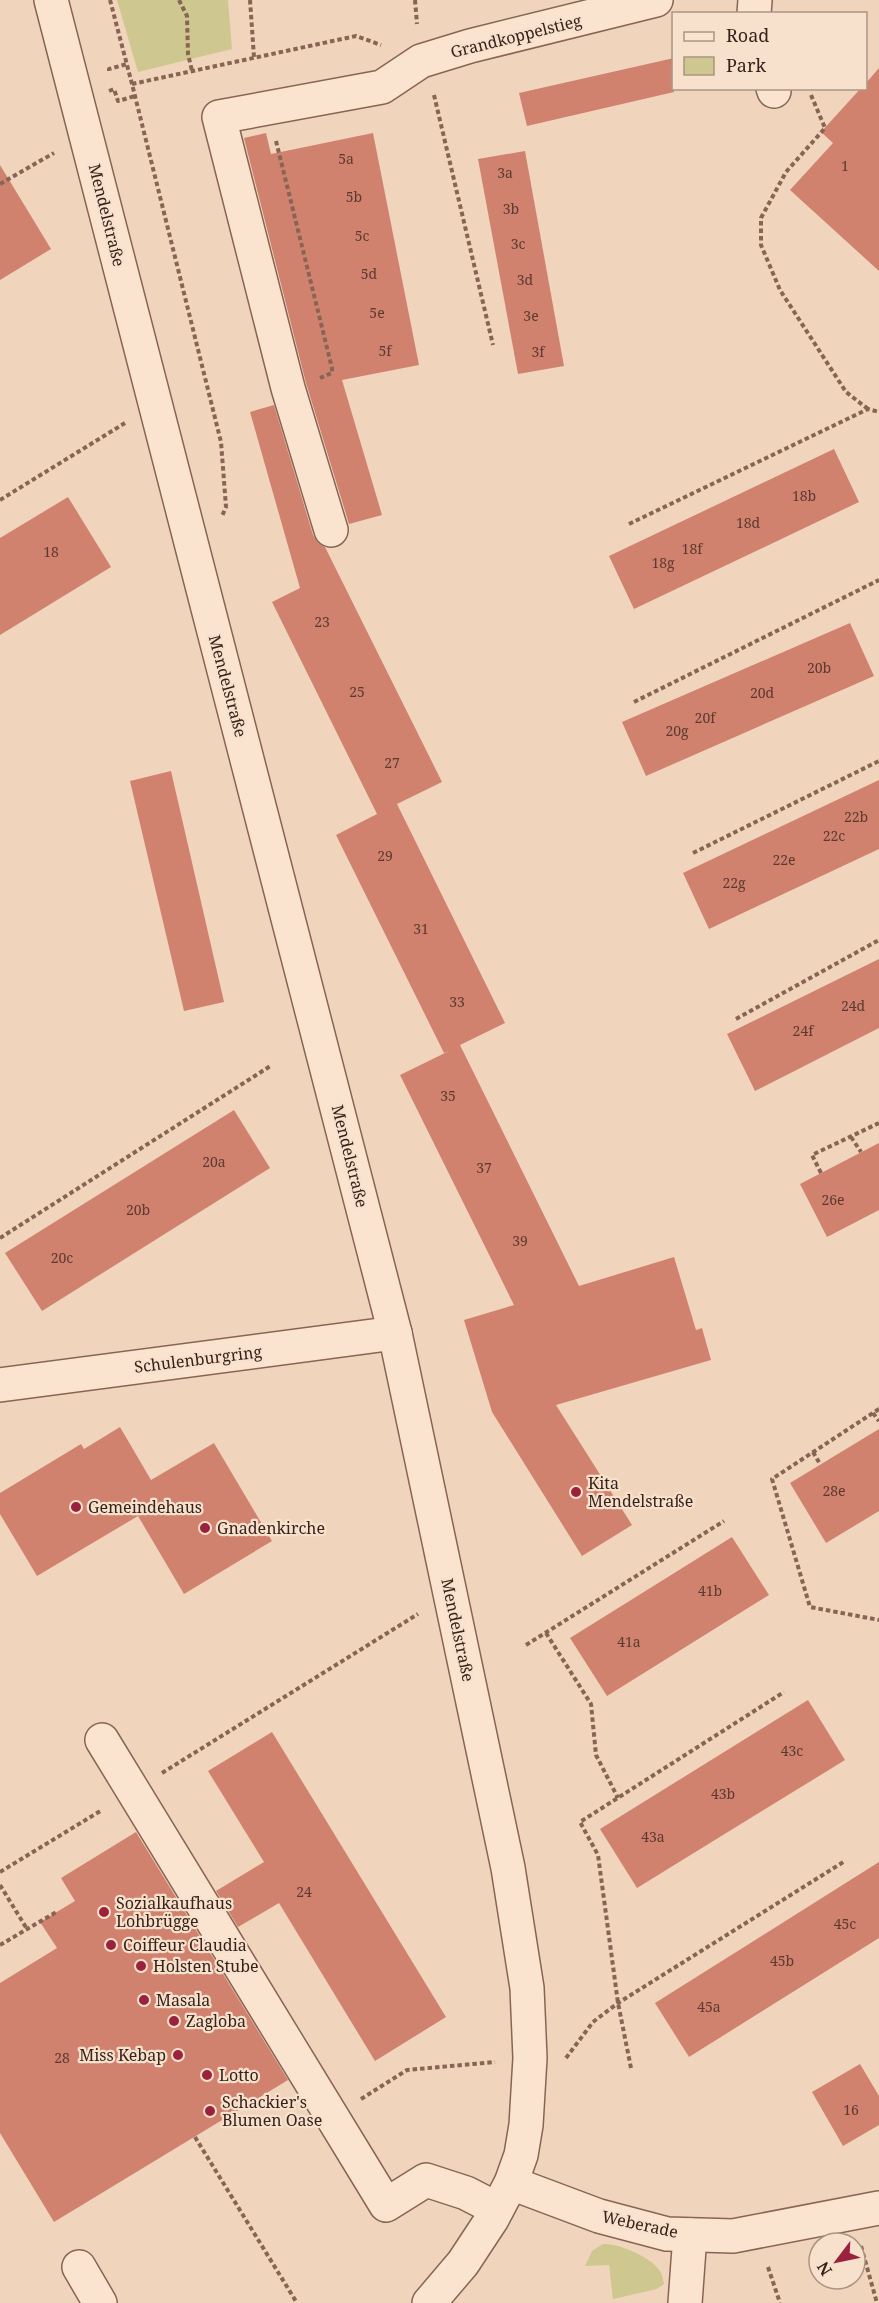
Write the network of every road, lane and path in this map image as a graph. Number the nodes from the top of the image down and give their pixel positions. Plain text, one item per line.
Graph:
1 (51, 0) edge
2 (110, 0) edge
3 (179, 0) edge
4 (250, 0) edge
5 (415, 0) edge
6 (656, 0) edge
7 (254, 57) junction
8 (421, 61) junction
9 (127, 64) junction
10 (192, 71) junction
11 (132, 84) junction
12 (114, 89) junction
13 (809, 90) edge
14 (100, 93) dead end
15 (135, 96) junction
16 (268, 107) junction
17 (86, 135) junction
18 (0, 184) edge
19 (493, 345) dead end
20 (288, 388) junction
21 (155, 404) junction
22 (868, 409) junction
23 (879, 412) edge
24 (0, 500) edge
25 (222, 517) dead end
26 (628, 524) dead end
27 (331, 530) dead end
28 (879, 580) edge
29 (634, 702) dead end
30 (879, 761) edge
31 (693, 853) dead end
32 (879, 940) edge
33 (736, 1019) dead end
34 (272, 1065) dead end
35 (879, 1123) edge
36 (851, 1137) junction
37 (861, 1152) dead end
38 (821, 1173) dead end
39 (0, 1238) edge
40 (395, 1333) junction
41 (0, 1385) edge
42 (879, 1409) edge
43 (873, 1413) junction
44 (879, 1421) edge
45 (813, 1452) junction
46 (820, 1464) dead end
47 (724, 1521) dead end
48 (450, 1594) junction
49 (879, 1620) edge
50 (546, 1633) junction
51 (526, 1645) dead end
52 (784, 1692) dead end
53 (102, 1740) dead end
54 (133, 1790) junction
55 (618, 1798) junction
56 (845, 1861) dead end
57 (0, 1872) edge
58 (0, 1885) edge
59 (58, 1911) dead end
60 (27, 1929) junction
61 (0, 1945) edge
62 (618, 2003) junction
63 (530, 2058) junction
64 (631, 2068) dead end
65 (333, 2116) junction
66 (195, 2137) dead end
67 (504, 2196) junction
68 (865, 2210) edge
69 (690, 2235) junction
70 (79, 2267) dead end
71 (768, 2267) dead end
72 (100, 2303) edge
73 (297, 2303) edge
74 (429, 2303) edge
75 (685, 2303) edge
76 (780, 2303) edge
77 (877, 2303) edge

1 - 17 street, Mendelstraße
2 - 9 path
3 - 10 path
4 - 7 path
5 - 8 path
6 - 8 street, Grandkoppelstieg
7 - 8 path
7 - 10 path
8 - 16 street, Grandkoppelstieg
8 - 19 path
9 - 11 path
9 - 12 path
10 - 11 path
11 - 15 path
12 - 14 path
12 - 15 path
13 - 22 path
15 - 25 path
16 - 20 path
16 - 20 street
17 - 18 path
17 - 21 street, Mendelstraße
20 - 27 street
21 - 24 path
21 - 40 street, Mendelstraße
22 - 23 path
22 - 26 path
28 - 29 path
30 - 31 path
32 - 33 path
34 - 39 path
35 - 36 path
36 - 37 path
36 - 38 path
40 - 41 street, Schulenburgring
40 - 48 street, Mendelstraße
42 - 43 path
43 - 44 path
43 - 45 path
45 - 46 path
45 - 49 path
47 - 50 path
48 - 54 path
48 - 63 street, Mendelstraße
50 - 51 path
50 - 55 path
52 - 55 path
53 - 54 street
54 - 57 path
54 - 65 street
55 - 62 path
56 - 62 path
58 - 60 path
59 - 60 path
60 - 61 path
62 - 63 path
62 - 64 path
63 - 65 path
63 - 67 street, Mendelstraße
65 - 67 street, Weberade
66 - 73 path
67 - 69 street, Weberade
67 - 74 street, Mendelstraße
68 - 69 street, Weberade
68 - 77 path
69 - 75 street
70 - 72 street
71 - 76 path

